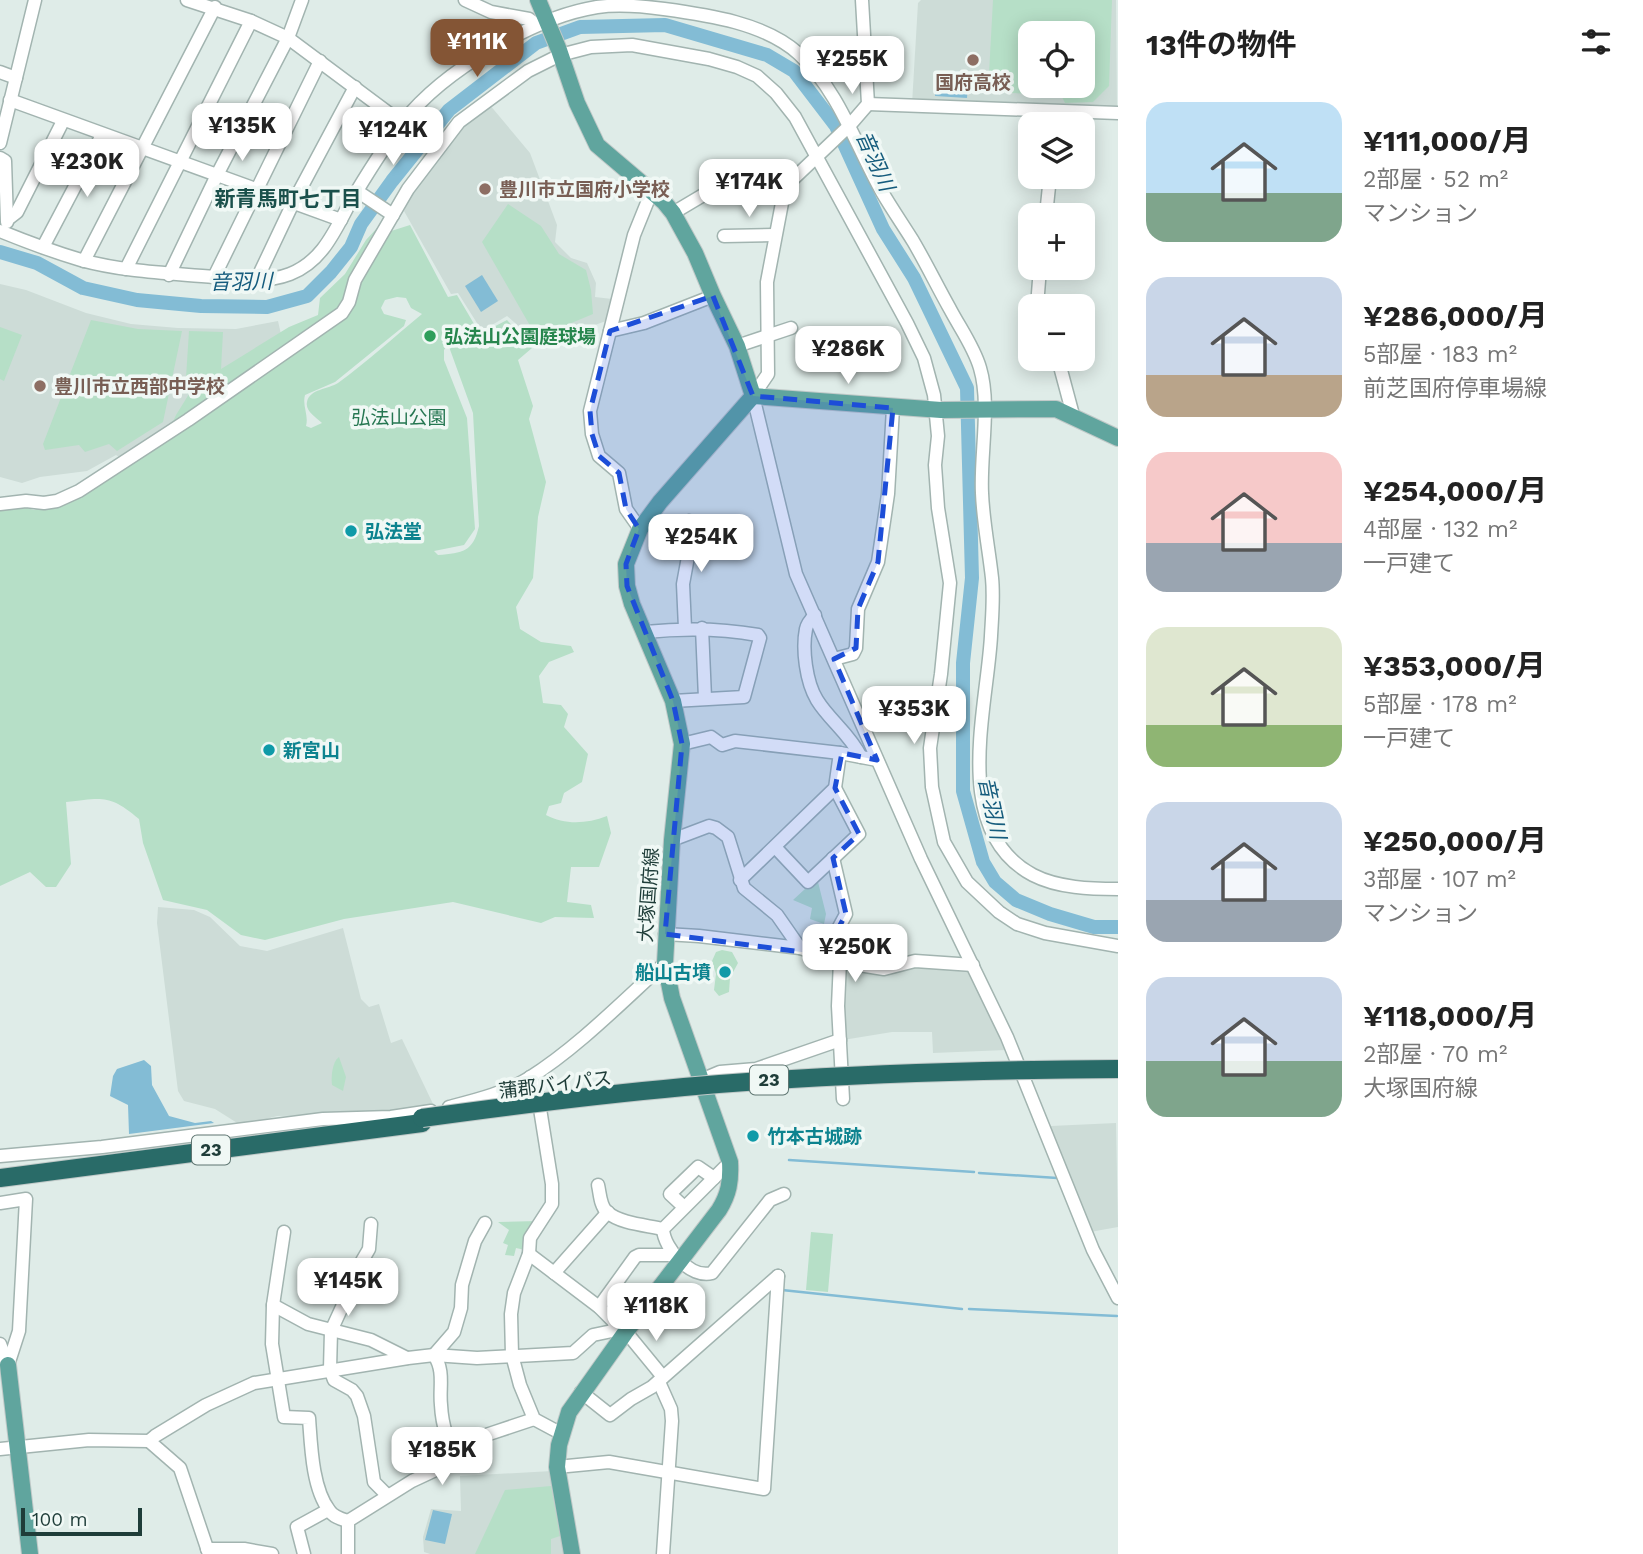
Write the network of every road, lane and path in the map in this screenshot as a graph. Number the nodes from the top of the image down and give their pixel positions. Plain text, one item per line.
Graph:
1 (35, 0) edge
2 (187, 0) edge
3 (302, 0) edge
4 (466, 0) edge
5 (538, 0) edge
6 (862, 0) edge
7 (659, 4) edge
8 (215, 7) junction
9 (251, 21) junction
10 (542, 23) junction
11 (288, 38) junction
12 (560, 52) junction
13 (320, 61) junction
14 (0, 72) edge
15 (16, 78) junction
16 (355, 87) junction
17 (10, 100) junction
18 (868, 104) junction
19 (1118, 113) edge
20 (1018, 115) edge
21 (1095, 115) edge
22 (64, 121) junction
23 (402, 123) junction
24 (848, 128) junction
25 (102, 135) junction
26 (0, 143) edge
27 (142, 148) junction
28 (819, 156) junction
29 (0, 158) edge
30 (181, 162) junction
31 (217, 175) junction
32 (791, 181) junction
33 (256, 189) junction
34 (359, 192) junction
35 (652, 193) junction
36 (293, 203) junction
37 (391, 213) junction
38 (673, 213) junction
39 (8, 219) junction
40 (341, 220) junction
41 (3, 232) edge
42 (774, 235) junction
43 (724, 236) dead end
44 (43, 247) junction
45 (84, 261) junction
46 (126, 269) junction
47 (169, 275) junction
48 (214, 277) junction
49 (257, 279) junction
50 (713, 296) junction
51 (791, 328) dead end
52 (610, 331) junction
53 (769, 335) junction
54 (737, 346) junction
55 (1061, 371) edge
56 (753, 396) junction
57 (893, 408) junction
58 (981, 409) junction
59 (939, 410) junction
60 (1073, 415) junction
61 (1118, 438) edge
62 (0, 504) edge
63 (689, 521) dead end
64 (640, 529) junction
65 (815, 615) junction
66 (685, 628) junction
67 (702, 628) junction
68 (645, 632) junction
69 (834, 659) junction
70 (705, 698) junction
71 (673, 701) junction
72 (682, 744) junction
73 (840, 753) junction
74 (861, 757) junction
75 (877, 760) junction
76 (835, 788) junction
77 (672, 840) junction
78 (775, 847) junction
79 (833, 858) junction
80 (740, 880) junction
81 (1118, 890) edge
82 (666, 934) junction
83 (1118, 946) edge
84 (800, 948) junction
85 (824, 955) junction
86 (840, 961) junction
87 (665, 963) junction
88 (973, 965) junction
89 (840, 1041) junction
90 (1118, 1070) edge
91 (530, 1077) junction
92 (701, 1080) junction
93 (843, 1099) dead end
94 (422, 1120) junction
95 (0, 1156) edge
96 (730, 1161) junction
97 (0, 1172) edge
98 (0, 1178) edge
99 (714, 1178) junction
100 (598, 1185) dead end
101 (784, 1194) dead end
102 (0, 1203) edge
103 (684, 1207) junction
104 (608, 1212) junction
105 (485, 1223) dead end
106 (371, 1224) dead end
107 (663, 1229) junction
108 (284, 1232) dead end
109 (529, 1254) junction
110 (676, 1258) junction
111 (554, 1273) junction
112 (1112, 1277) edge
113 (1118, 1298) edge
114 (273, 1305) junction
115 (599, 1307) junction
116 (331, 1331) junction
117 (621, 1331) junction
118 (0, 1344) edge
119 (512, 1355) junction
120 (434, 1356) junction
121 (408, 1358) junction
122 (8, 1365) junction
123 (330, 1369) junction
124 (661, 1379) junction
125 (278, 1380) junction
126 (581, 1392) junction
127 (534, 1419) junction
128 (562, 1434) junction
129 (149, 1441) junction
130 (17, 1446) junction
131 (0, 1449) edge
132 (459, 1459) junction
133 (557, 1467) junction
134 (668, 1472) junction
135 (387, 1495) junction
136 (328, 1510) junction
137 (348, 1521) junction
138 (208, 1551) edge
139 (30, 1554) edge
140 (272, 1554) edge
141 (303, 1554) edge
142 (348, 1554) edge
143 (572, 1554) edge
144 (663, 1554) edge

1 - 15 street
2 - 8 street
3 - 11 street
4 - 10 street
5 - 10 main road
6 - 18 street
7 - 10 street
7 - 24 street
8 - 9 street
8 - 27 street
9 - 11 street
9 - 30 street
10 - 12 main road
10 - 23 street
11 - 13 street
11 - 31 street
12 - 28 street
12 - 35 main road
12 - 37 street
13 - 16 street
13 - 33 street
14 - 15 street
15 - 17 street
16 - 23 street
16 - 36 street
17 - 22 street
17 - 26 street
18 - 20 street
18 - 24 street
19 - 21 street
22 - 25 street
22 - 39 street
23 - 34 street
24 - 28 street
24 - 58 street
25 - 27 street
25 - 44 street
27 - 30 street
27 - 45 street
28 - 32 street
28 - 59 street
29 - 39 street
30 - 31 street
30 - 46 street
31 - 33 street
31 - 47 street
32 - 38 street
32 - 42 street
33 - 36 street
33 - 48 street
34 - 37 street
34 - 40 street
35 - 38 main road
35 - 52 street
36 - 40 street
36 - 49 street
37 - 62 street
38 - 50 main road
39 - 41 street
40 - 49 street
41 - 44 street
42 - 43 street
42 - 53 street
44 - 45 street
45 - 46 street
46 - 47 street
47 - 48 street
48 - 49 street
50 - 52 street
50 - 54 main road
51 - 53 street
52 - 64 street
53 - 54 street
53 - 56 street
54 - 56 main road
55 - 60 street
56 - 57 main road
56 - 64 main road, 大塚国府線
56 - 65 street
57 - 59 main road
57 - 69 street
58 - 59 main road
58 - 60 main road
58 - 81 street
59 - 83 street
60 - 61 main road
63 - 66 street
64 - 68 main road, 大塚国府線
65 - 69 street
65 - 74 street
66 - 67 street
66 - 68 street
67 - 70 street
67 - 70 street
68 - 71 main road, 大塚国府線
69 - 75 street
70 - 71 street
71 - 72 main road, 大塚国府線
72 - 73 street
72 - 77 main road, 大塚国府線
73 - 74 street
73 - 76 street
74 - 75 street
75 - 88 street
76 - 78 street
76 - 79 street
77 - 80 street
77 - 82 main road, 大塚国府線
78 - 79 street
78 - 80 street
79 - 85 street
80 - 84 street
82 - 84 street
82 - 87 main road, 大塚国府線
84 - 85 street
85 - 86 street
86 - 88 street
86 - 89 street
87 - 91 street
87 - 92 main road, 大塚国府線
88 - 112 street
89 - 92 street
89 - 93 street
90 - 94 highway, 蒲郡バイパス / 23, bridge
91 - 95 street
91 - 109 street
92 - 96 main road, 大塚国府線
94 - 97 highway, 蒲郡バイパス / 23
94 - 98 highway, 蒲郡バイパス / 23
96 - 99 street
96 - 110 main road, 大塚国府線
99 - 103 street
99 - 103 street
100 - 104 street
101 - 110 street
102 - 122 street
103 - 107 street
104 - 107 street
104 - 111 street
105 - 120 street
106 - 116 street
107 - 110 street
108 - 114 street
109 - 111 street
109 - 119 street
110 - 115 street
110 - 117 main road, 大塚国府線
111 - 115 street
112 - 113 street
114 - 116 street
114 - 125 street
115 - 117 street
116 - 121 street
116 - 123 street
117 - 119 street
117 - 124 street
117 - 126 main road, 大塚国府線
118 - 122 street
119 - 120 street
119 - 127 street
120 - 121 street
120 - 132 street
121 - 123 street
122 - 130 main road
123 - 125 street
123 - 135 street
124 - 126 street
124 - 134 street
124 - 134 street
125 - 129 street
125 - 136 street
126 - 128 main road, 大塚国府線
127 - 128 street
127 - 132 street
128 - 133 main road, 大塚国府線
129 - 130 street
129 - 138 street
130 - 131 street
130 - 139 main road
132 - 135 street
133 - 134 street
133 - 143 main road, 大塚国府線
134 - 144 street
135 - 137 street
136 - 137 street
136 - 141 street
137 - 142 street
138 - 140 street

